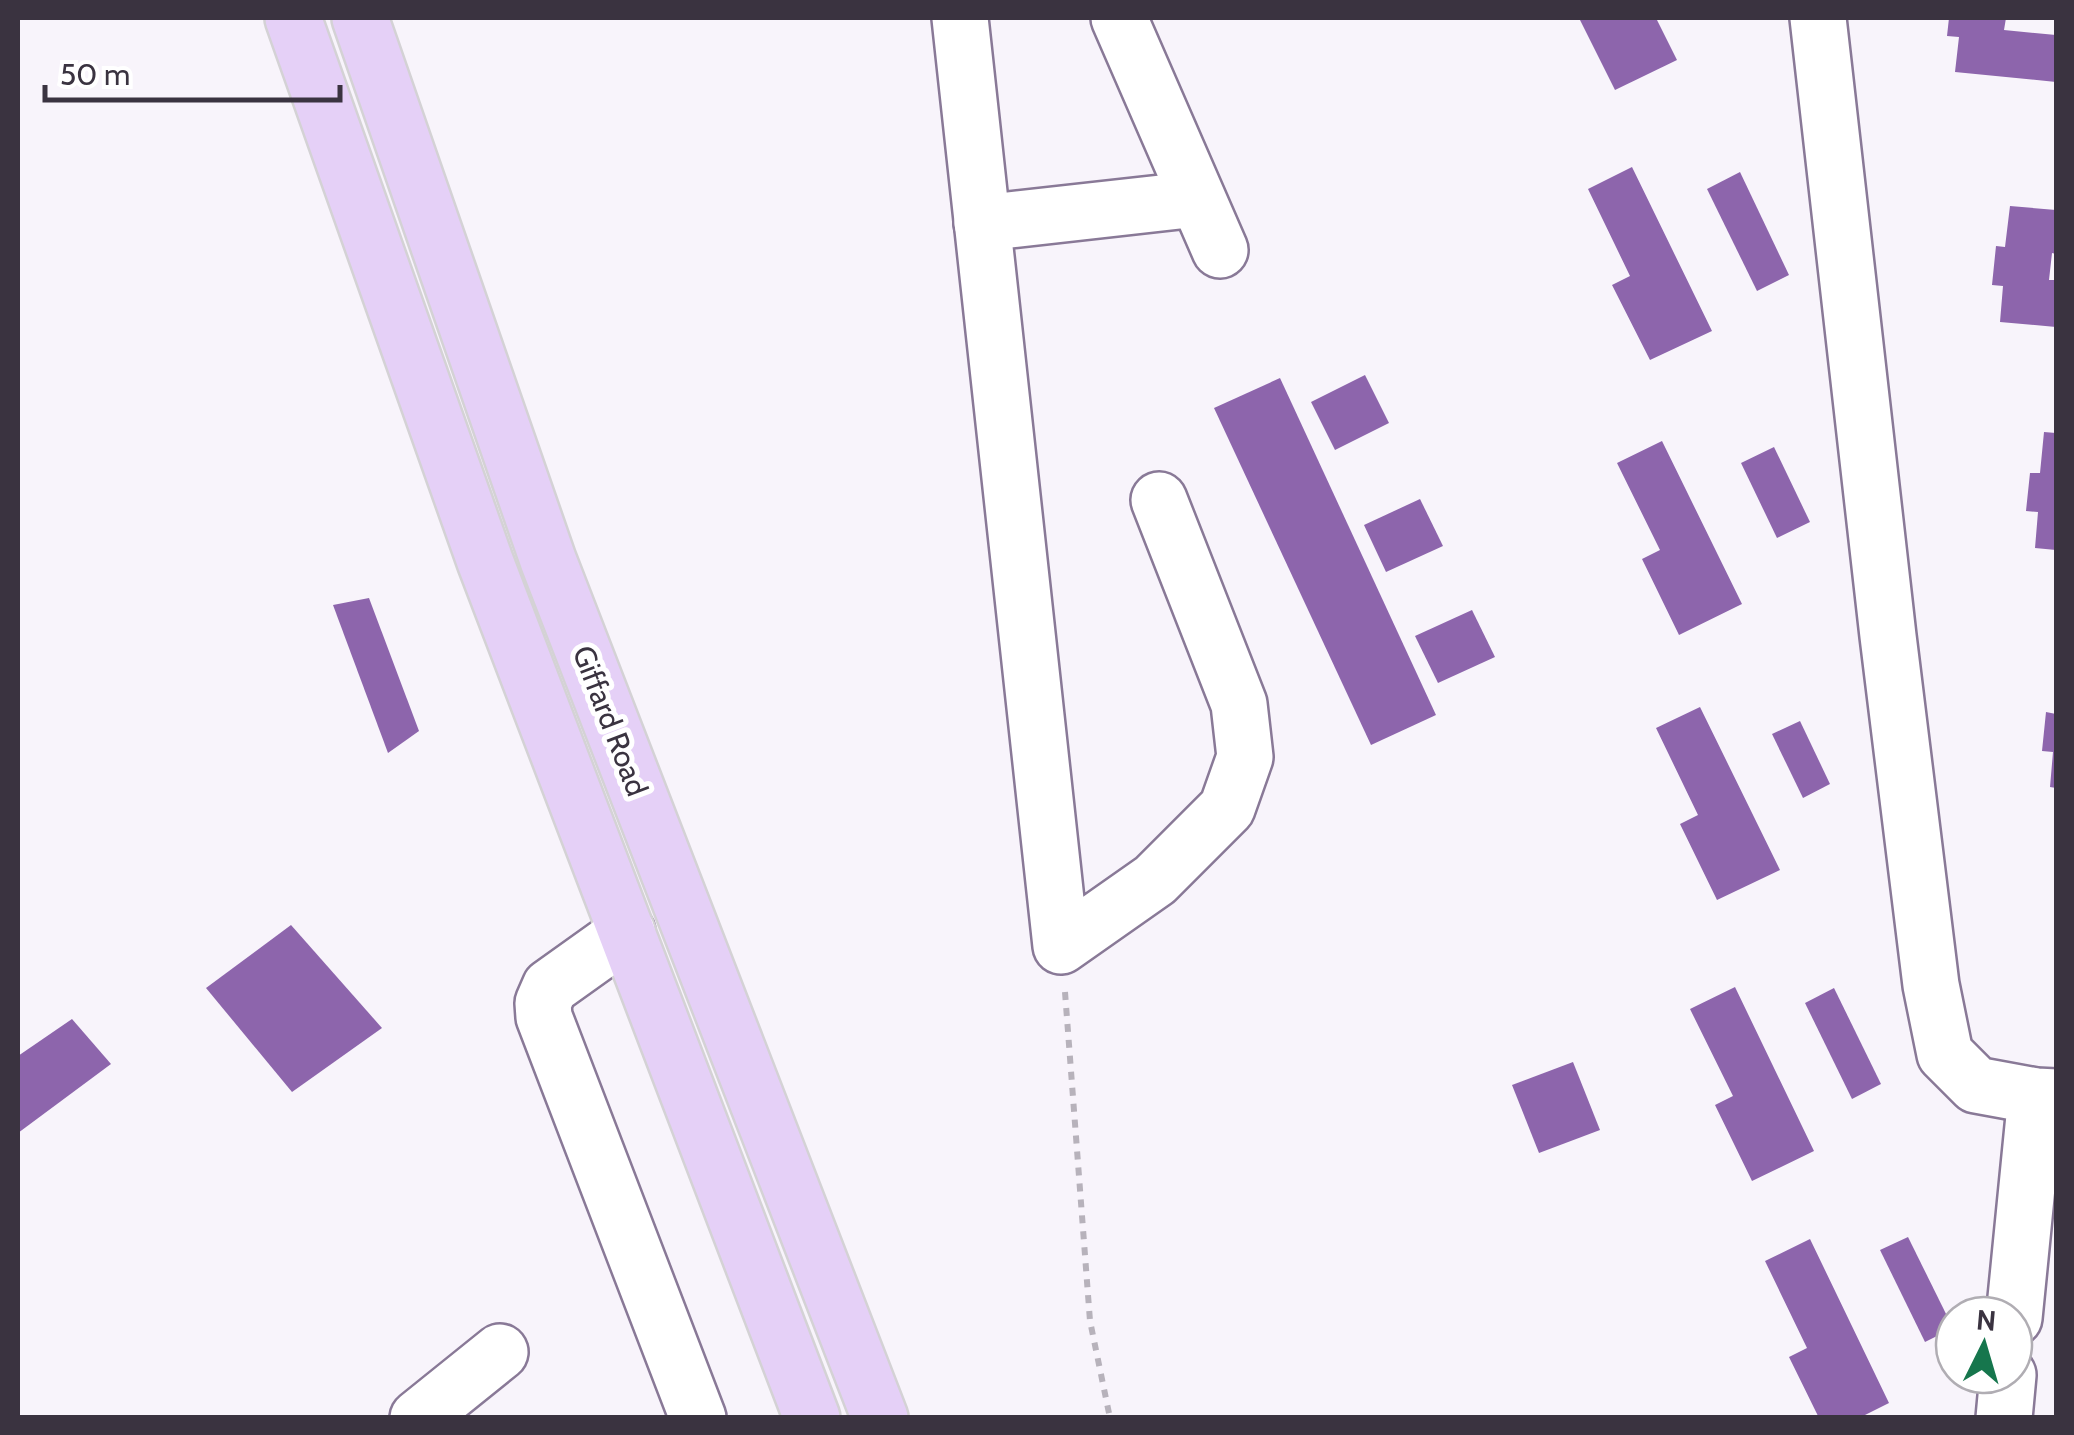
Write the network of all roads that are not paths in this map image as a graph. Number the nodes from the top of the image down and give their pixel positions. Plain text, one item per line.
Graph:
1 (294, 18) edge
2 (360, 18) edge
3 (960, 18) edge
4 (1119, 18) edge
5 (1818, 18) edge
6 (1197, 199) junction
7 (982, 223) junction
8 (1220, 250) dead end
9 (1159, 500) dead end
10 (627, 932) junction
11 (2046, 1097) edge
12 (2017, 1295) edge
13 (500, 1352) dead end
14 (418, 1418) edge
15 (698, 1418) edge
16 (812, 1418) edge
17 (880, 1418) edge

1 - 10 main road, Giffard Road
2 - 17 main road, Giffard Road
3 - 7 street
4 - 6 street
5 - 11 street
6 - 7 street
6 - 8 street
7 - 9 street
10 - 15 street
10 - 16 main road, Giffard Road
11 - 12 street
13 - 14 street

